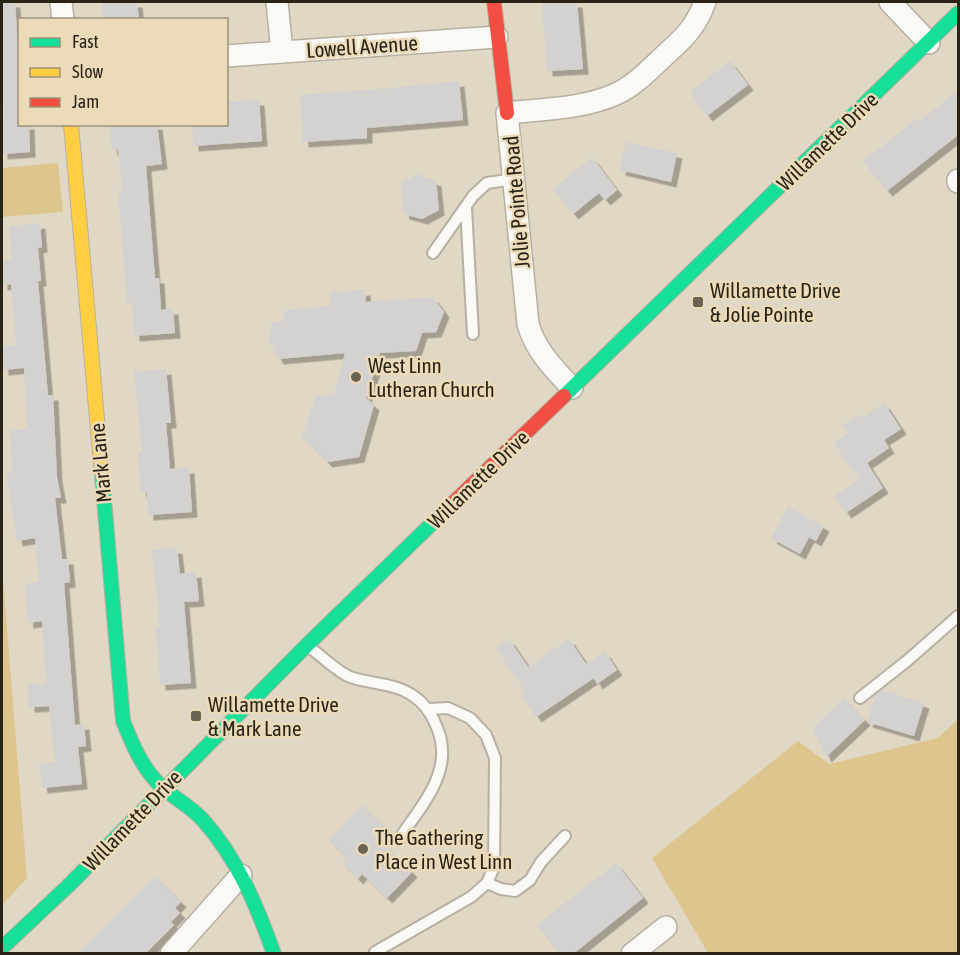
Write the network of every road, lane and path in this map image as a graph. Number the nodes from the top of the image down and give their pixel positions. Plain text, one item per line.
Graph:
1 (61, 2) edge
2 (277, 2) edge
3 (494, 2) edge
4 (705, 2) edge
5 (890, 2) edge
6 (958, 14) edge
7 (63, 18) edge
8 (497, 37) junction
9 (928, 43) junction
10 (282, 52) junction
11 (228, 56) edge
12 (507, 113) junction
13 (71, 126) edge
14 (514, 179) junction
15 (466, 208) junction
16 (433, 253) dead end
17 (473, 334) dead end
18 (572, 388) junction
19 (958, 616) edge
20 (307, 645) junction
21 (860, 698) dead end
22 (429, 709) junction
23 (164, 789) junction
24 (566, 836) dead end
25 (399, 839) dead end
26 (241, 875) junction
27 (487, 883) junction
28 (666, 927) dead end
29 (2, 948) edge
30 (375, 952) edge
31 (171, 954) edge
32 (274, 954) edge
33 (632, 954) edge

1 - 7 street
2 - 10 street
3 - 8 main road, Jolie Pointe Road
4 - 12 street
5 - 9 street
6 - 9 main road, Willamette Drive
8 - 10 street, Lowell Avenue
8 - 12 main road, Jolie Pointe Road
9 - 18 main road, Willamette Drive
10 - 11 street, Lowell Avenue
12 - 14 street, Jolie Pointe Road
13 - 23 main road, Mark Lane
14 - 15 lane
14 - 18 street, Jolie Pointe Road
15 - 16 lane
15 - 17 lane
18 - 20 main road, Willamette Drive
19 - 21 lane
20 - 22 lane
20 - 23 main road, Willamette Drive
22 - 25 lane
22 - 27 lane
23 - 26 main road, Mark Lane
23 - 29 main road, Willamette Drive
24 - 27 lane
26 - 31 street
26 - 32 main road, Mark Lane
27 - 30 lane
28 - 33 street

